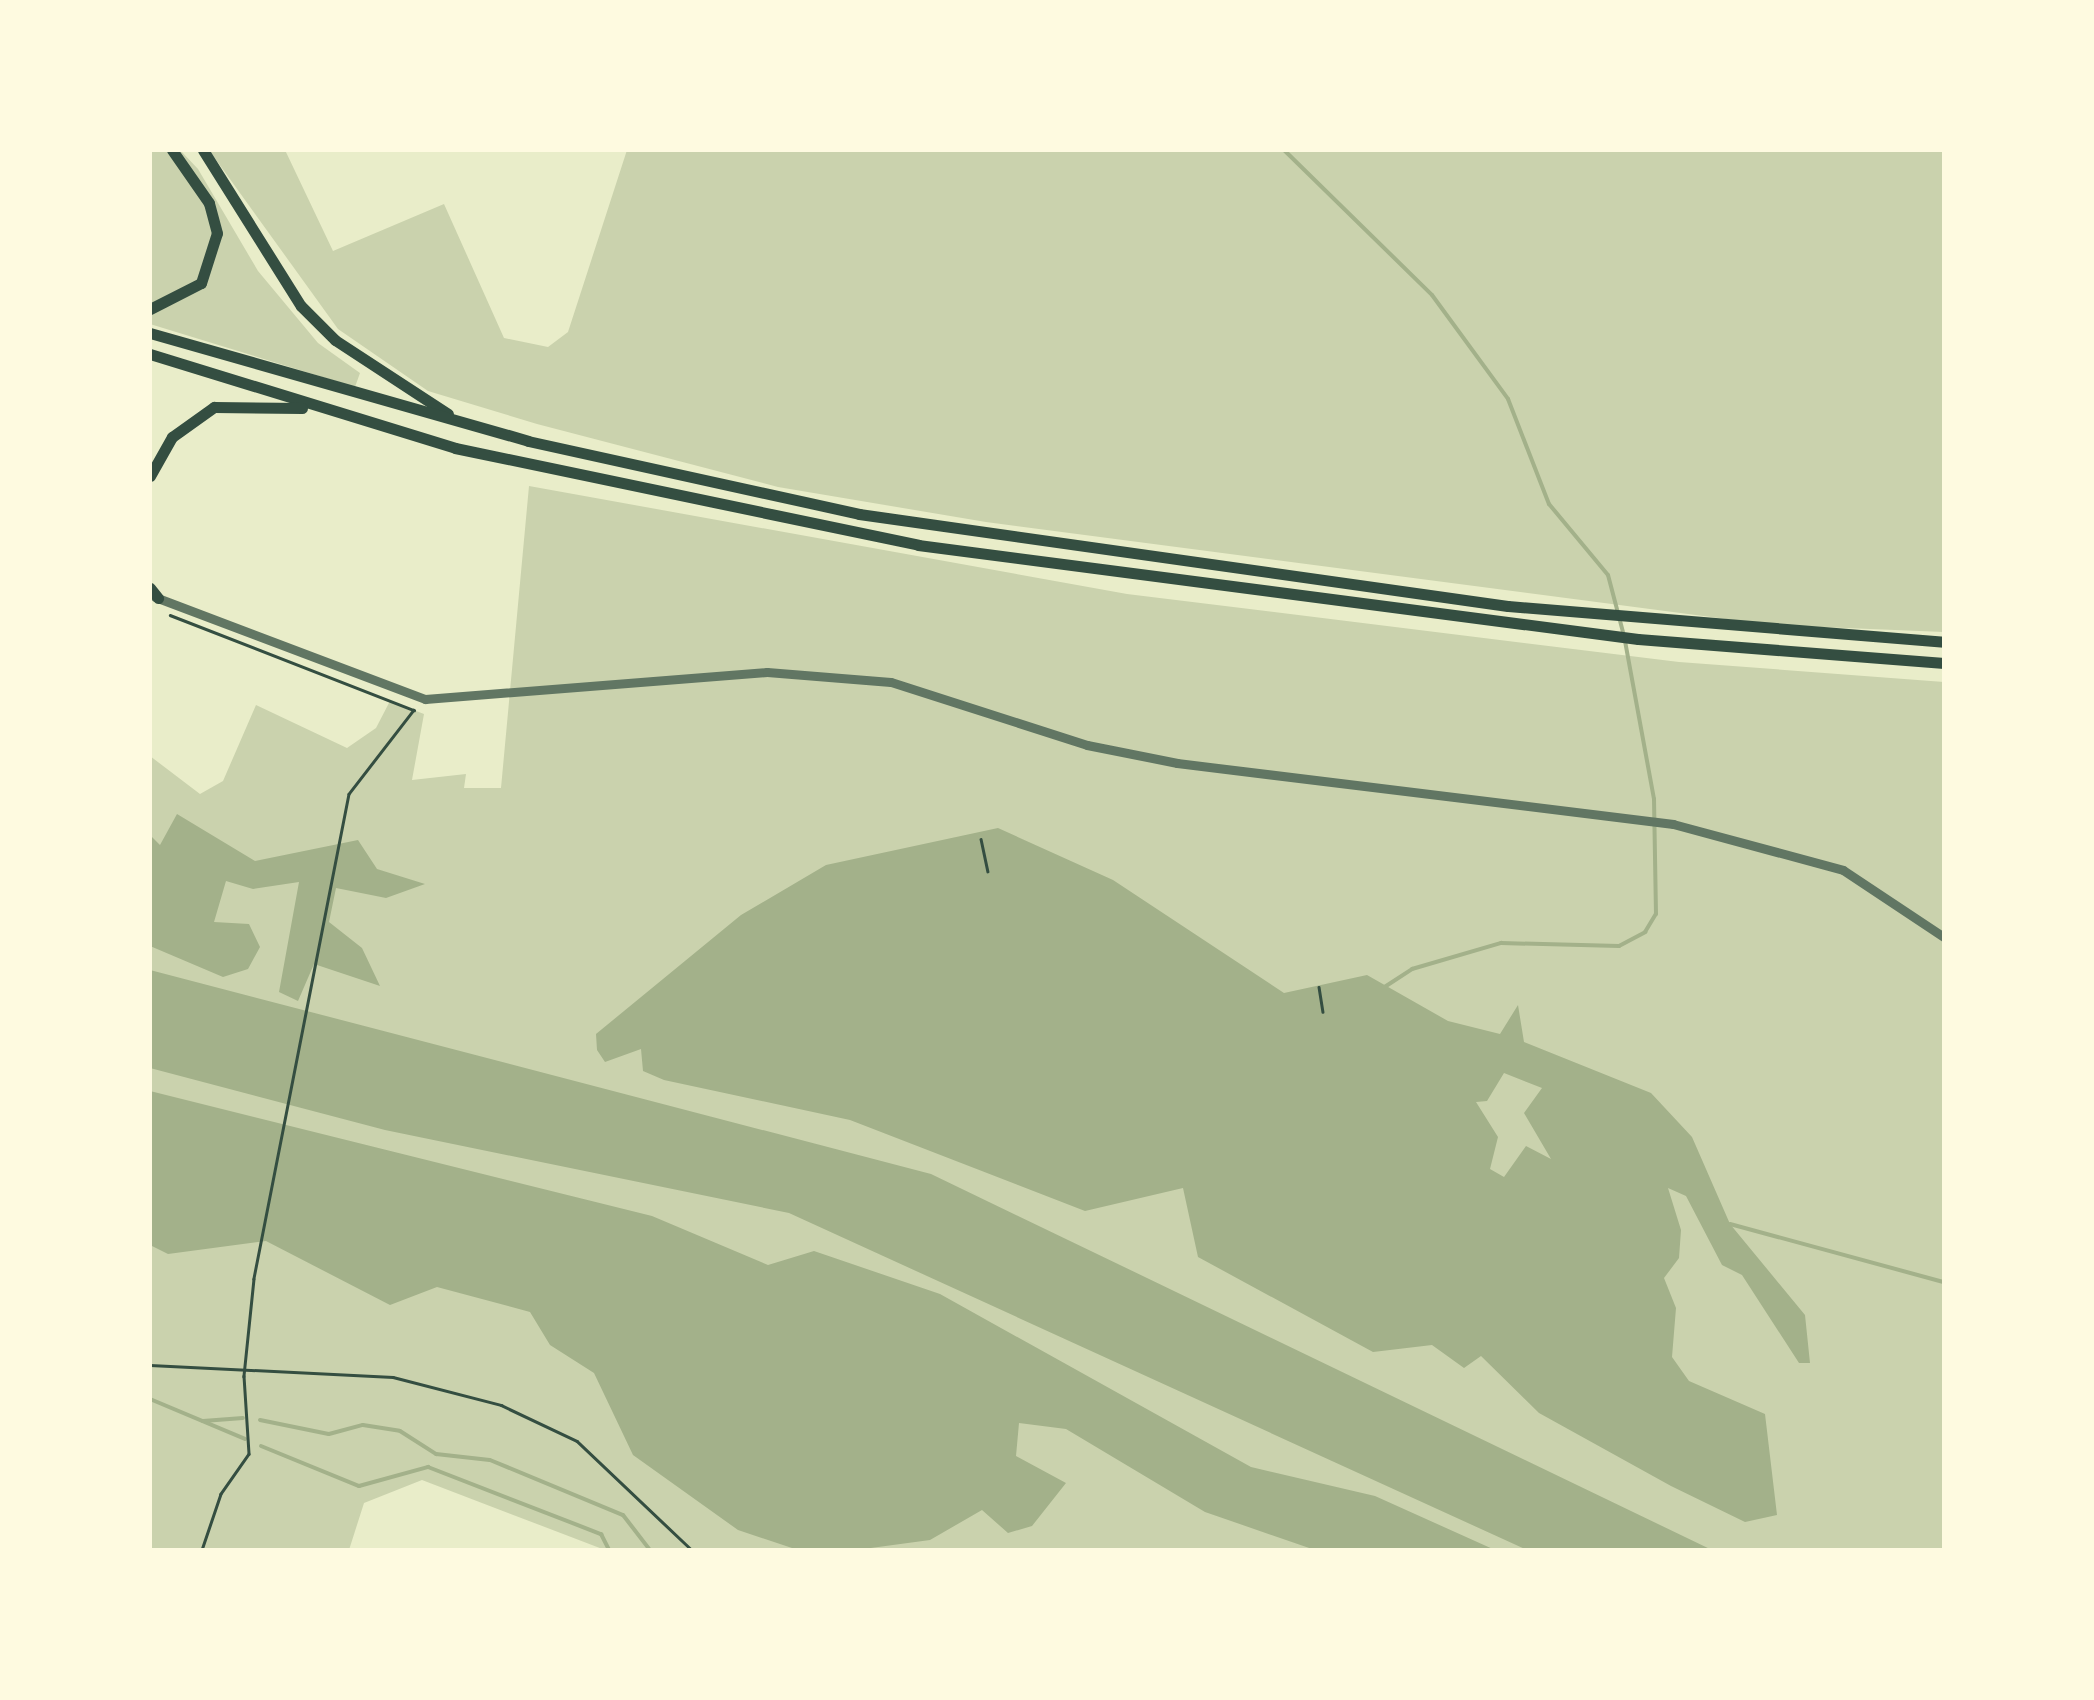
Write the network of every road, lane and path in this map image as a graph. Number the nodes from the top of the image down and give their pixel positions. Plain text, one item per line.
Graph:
1 (172, 150) edge
2 (203, 150) edge
3 (150, 309) edge
4 (150, 333) edge
5 (150, 354) edge
6 (327, 411) junction
7 (460, 422) junction
8 (150, 476) edge
9 (153, 598) edge
10 (1944, 642) edge
11 (1944, 662) edge
12 (980, 839) dead end
13 (988, 871) dead end
14 (1944, 937) edge
15 (1319, 987) dead end
16 (1322, 1012) dead end
17 (150, 1365) edge
18 (244, 1376) junction
19 (202, 1550) edge
20 (692, 1550) edge

1 - 3 highway
2 - 7 highway
4 - 7 highway
5 - 6 highway
6 - 8 highway
6 - 11 highway
7 - 10 highway
9 - 14 street
9 - 18 path
12 - 13 path
15 - 16 path
17 - 18 path
18 - 19 path
18 - 20 path

